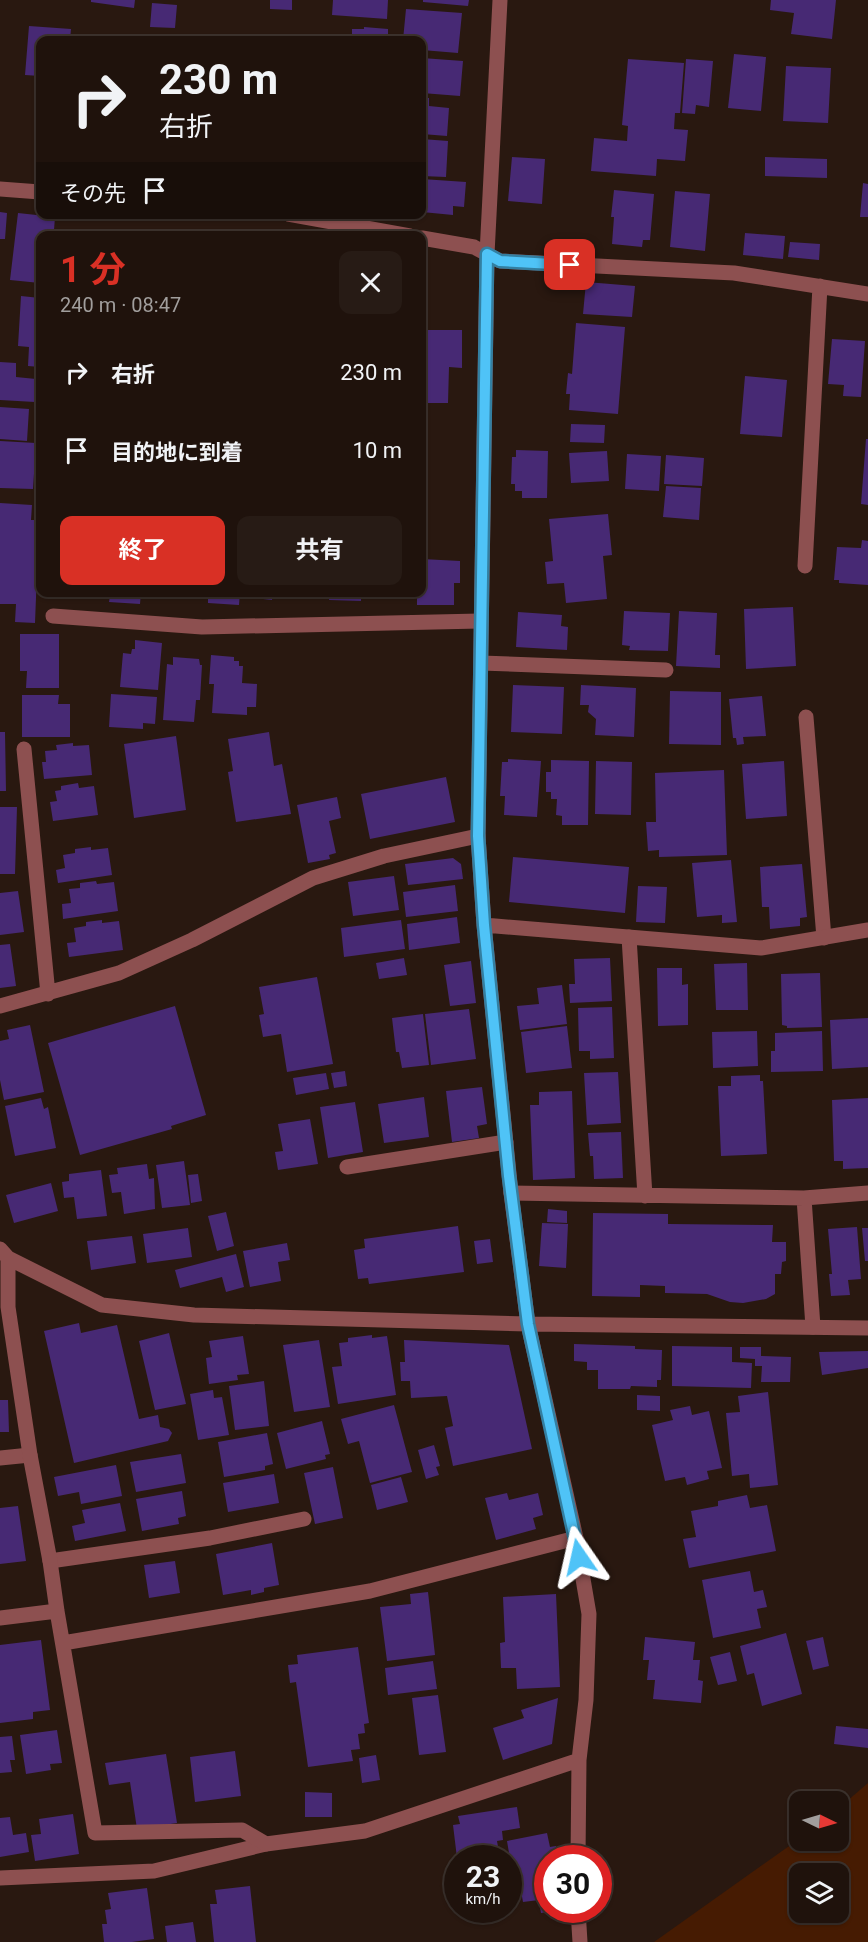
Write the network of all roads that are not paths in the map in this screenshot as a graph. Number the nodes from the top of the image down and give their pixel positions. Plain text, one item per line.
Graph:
1 (500, 0) edge
2 (0, 189) edge
3 (36, 192) edge
4 (316, 219) edge
5 (382, 231) edge
6 (426, 239) edge
7 (487, 254) junction
8 (820, 286) junction
9 (868, 294) edge
10 (805, 566) dead end
11 (53, 616) dead end
12 (480, 621) junction
13 (481, 663) junction
14 (666, 670) dead end
15 (806, 717) dead end
16 (24, 749) dead end
17 (478, 836) junction
18 (484, 925) junction
19 (868, 930) edge
20 (629, 937) junction
21 (824, 938) junction
22 (48, 994) junction
23 (0, 1006) edge
24 (506, 1142) junction
25 (347, 1167) dead end
26 (511, 1193) junction
27 (868, 1193) edge
28 (645, 1196) junction
29 (804, 1198) junction
30 (4, 1253) edge
31 (528, 1324) junction
32 (813, 1327) junction
33 (868, 1328) edge
34 (30, 1455) junction
35 (0, 1458) edge
36 (304, 1519) dead end
37 (576, 1538) junction
38 (50, 1561) junction
39 (57, 1611) junction
40 (0, 1618) edge
41 (63, 1643) junction
42 (579, 1760) junction
43 (266, 1844) junction
44 (578, 1845) edge
45 (0, 1878) edge
46 (579, 1923) edge
47 (580, 1942) edge

1 - 7 street
2 - 3 street
4 - 5 street
6 - 7 street
7 - 8 street
7 - 12 street
8 - 9 street
8 - 10 street
11 - 12 street
12 - 13 street
13 - 14 street
13 - 17 street
15 - 21 street
16 - 22 street
17 - 18 street
17 - 22 street
18 - 20 street
18 - 24 street
19 - 21 street
20 - 21 street
20 - 28 street
22 - 23 street
24 - 25 street
24 - 26 street
26 - 28 street
26 - 31 street
27 - 29 street
28 - 29 street
29 - 32 street
30 - 31 street
30 - 34 street
31 - 32 street
31 - 37 street
32 - 33 street
34 - 35 street
34 - 38 street
36 - 38 street
37 - 41 street
37 - 42 street
38 - 39 street
39 - 40 street
39 - 41 street
41 - 43 street
42 - 43 street
42 - 44 street
43 - 45 street
46 - 47 street

